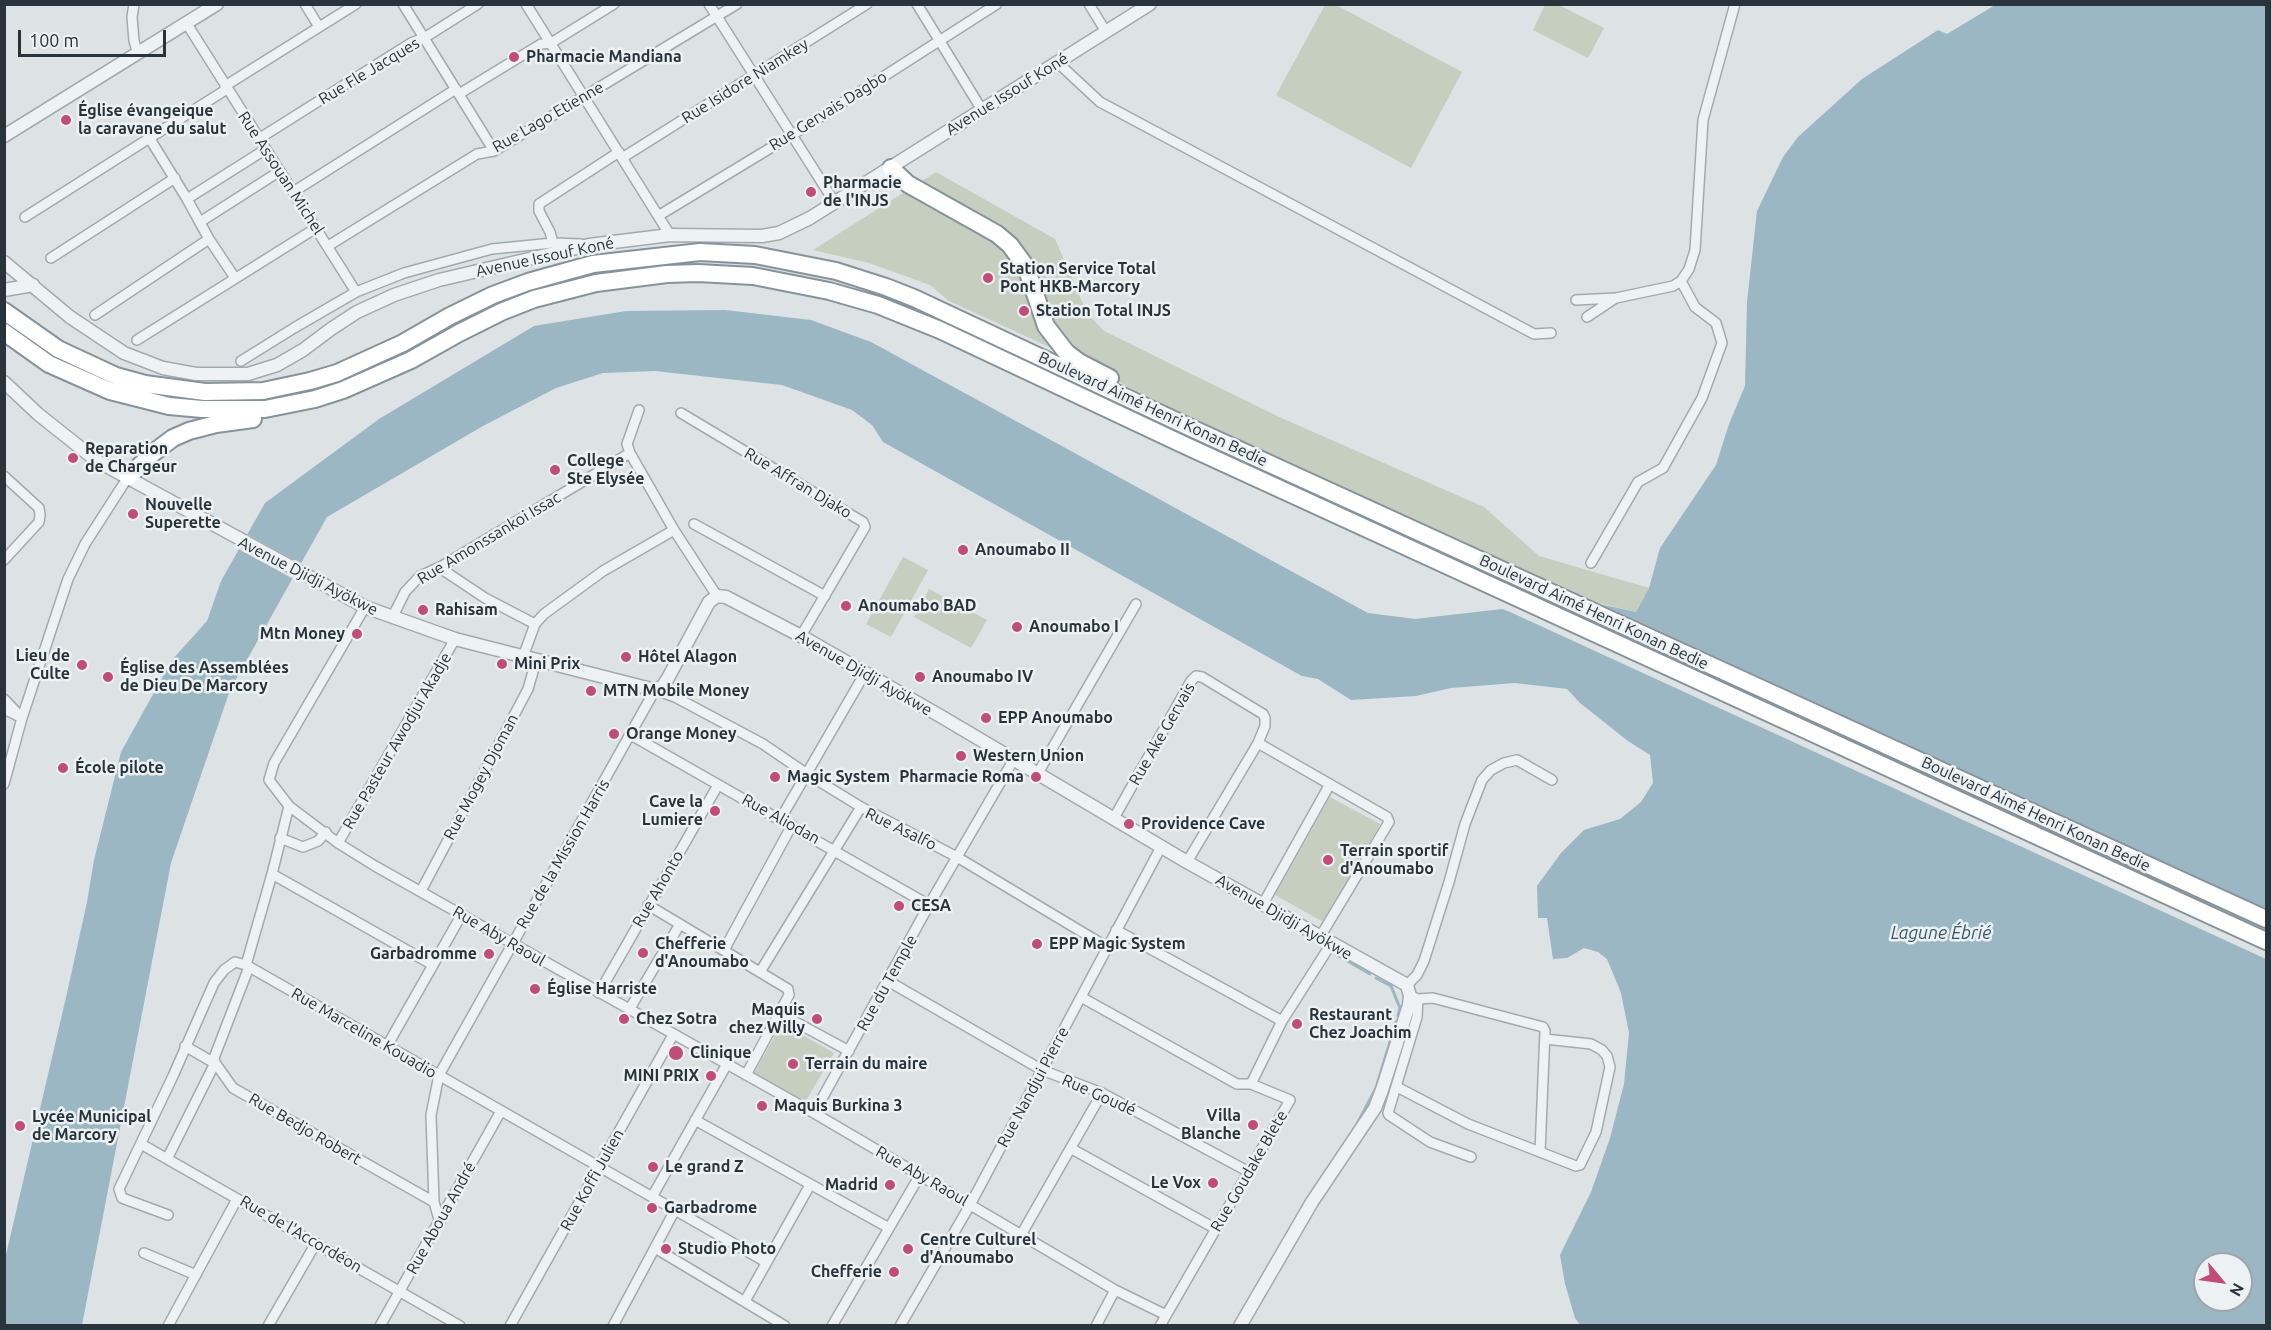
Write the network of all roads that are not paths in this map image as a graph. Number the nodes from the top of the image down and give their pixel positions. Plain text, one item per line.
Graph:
1 (134, 4) edge
2 (217, 4) edge
3 (305, 4) edge
4 (356, 4) edge
5 (403, 4) edge
6 (478, 4) edge
7 (526, 4) edge
8 (614, 4) edge
9 (709, 4) edge
10 (737, 4) edge
11 (867, 4) edge
12 (917, 4) edge
13 (997, 4) edge
14 (1089, 4) edge
15 (1150, 4) edge
16 (1735, 4) edge
17 (717, 17) junction
18 (187, 24) junction
19 (319, 27) junction
20 (1106, 32) junction
21 (424, 38) junction
22 (940, 41) junction
23 (551, 43) junction
24 (138, 54) junction
25 (1057, 62) junction
26 (754, 75) junction
27 (226, 88) junction
28 (457, 92) junction
29 (585, 98) junction
30 (982, 110) junction
31 (792, 135) junction
32 (4, 136) edge
33 (260, 138) junction
34 (150, 139) junction
35 (266, 149) junction
36 (494, 151) junction
37 (621, 155) junction
38 (891, 168) junction
39 (280, 171) junction
40 (175, 178) junction
41 (293, 192) junction
42 (187, 198) junction
43 (835, 203) junction
44 (658, 216) junction
45 (25, 217) dead end
46 (200, 222) junction
47 (316, 228) junction
48 (670, 235) junction
49 (209, 239) junction
50 (553, 243) junction
51 (589, 245) junction
52 (328, 246) junction
53 (51, 258) dead end
54 (4, 262) edge
55 (17, 272) junction
56 (4, 276) edge
57 (236, 278) junction
58 (1681, 280) junction
59 (33, 285) junction
60 (4, 290) edge
61 (356, 292) junction
62 (1616, 298) junction
63 (1576, 300) dead end
64 (6, 312) edge
65 (95, 315) dead end
66 (1587, 317) dead end
67 (4, 332) edge
68 (1551, 333) dead end
69 (137, 340) dead end
70 (241, 362) dead end
71 (4, 382) edge
72 (289, 405) junction
73 (639, 410) dead end
74 (681, 413) dead end
75 (1190, 427) junction
76 (630, 453) junction
77 (4, 476) edge
78 (129, 477) junction
79 (693, 524) dead end
80 (674, 530) junction
81 (4, 560) edge
82 (1591, 563) dead end
83 (440, 568) junction
84 (717, 596) junction
85 (825, 596) junction
86 (1136, 604) dead end
87 (365, 607) junction
88 (392, 618) junction
89 (535, 624) junction
90 (801, 636) junction
91 (455, 639) junction
92 (522, 657) junction
93 (536, 660) junction
94 (865, 673) junction
95 (654, 690) junction
96 (4, 699) edge
97 (4, 709) edge
98 (22, 718) junction
99 (631, 735) junction
100 (1258, 743) junction
101 (1014, 759) junction
102 (1038, 773) junction
103 (807, 774) junction
104 (1552, 780) dead end
105 (4, 784) edge
106 (1330, 784) junction
107 (718, 785) junction
108 (289, 806) junction
109 (861, 807) junction
110 (781, 818) junction
111 (1114, 818) junction
112 (792, 825) junction
113 (326, 832) junction
114 (280, 838) junction
115 (338, 843) junction
116 (1161, 847) junction
117 (836, 850) junction
118 (957, 857) junction
119 (1187, 862) junction
120 (272, 874) junction
121 (421, 891) junction
122 (1263, 904) junction
123 (648, 905) junction
124 (929, 905) junction
125 (462, 914) junction
126 (2266, 919) edge
127 (680, 924) junction
128 (1116, 930) junction
129 (1326, 940) junction
130 (2266, 942) edge
131 (512, 944) junction
132 (1107, 947) junction
133 (724, 950) junction
134 (433, 965) junction
135 (247, 966) junction
136 (760, 972) junction
137 (888, 981) junction
138 (599, 993) junction
139 (1412, 994) junction
140 (1081, 997) junction
141 (629, 1010) junction
142 (779, 1013) junction
143 (1282, 1021) junction
144 (673, 1035) junction
145 (1545, 1039) junction
146 (185, 1046) junction
147 (387, 1046) junction
148 (849, 1051) junction
149 (215, 1063) junction
150 (726, 1064) junction
151 (1042, 1070) junction
152 (439, 1075) junction
153 (746, 1075) junction
154 (1251, 1084) junction
155 (1396, 1087) junction
156 (1102, 1093) junction
157 (501, 1111) junction
158 (814, 1113) junction
159 (695, 1120) junction
160 (141, 1144) junction
161 (1072, 1149) junction
162 (1540, 1152) junction
163 (1471, 1157) dead end
164 (167, 1158) junction
165 (599, 1167) junction
166 (1249, 1172) junction
167 (920, 1175) junction
168 (810, 1185) junction
169 (652, 1197) junction
170 (237, 1198) junction
171 (434, 1202) junction
172 (970, 1205) junction
173 (675, 1210) junction
174 (168, 1215) dead end
175 (440, 1223) junction
176 (889, 1228) junction
177 (1216, 1229) junction
178 (1021, 1235) junction
179 (316, 1243) junction
180 (654, 1248) junction
181 (144, 1253) dead end
182 (766, 1262) junction
183 (196, 1275) junction
184 (1115, 1290) junction
185 (400, 1291) junction
186 (745, 1301) junction
187 (1166, 1315) junction
188 (168, 1326) edge
189 (268, 1326) edge
190 (380, 1326) edge
191 (460, 1326) edge
192 (510, 1326) edge
193 (613, 1326) edge
194 (785, 1326) edge
195 (832, 1326) edge
196 (900, 1326) edge
197 (1096, 1326) edge
198 (1160, 1326) edge
199 (1240, 1326) edge

1 - 24 street
2 - 18 street
3 - 19 street
4 - 19 street
5 - 21 street
6 - 21 street, Rue Fle Jacques
7 - 23 street
8 - 23 street
9 - 17 street
10 - 17 street, Rue Lago Etienne
11 - 26 street, Rue Isidore Niamkey
12 - 22 street
13 - 22 street, Rue Gervais Dagbo
14 - 20 street
15 - 20 street, Avenue Issouf Koné
16 - 58 street
17 - 26 street
17 - 29 street, Rue Lago Etienne
18 - 24 street
18 - 27 street, Rue Assouan Michel
19 - 27 street
20 - 25 street, Avenue Issouf Koné
21 - 28 street
21 - 33 street, Rue Fle Jacques
22 - 30 street
22 - 31 street, Rue Gervais Dagbo
23 - 28 street
23 - 29 street
24 - 32 street
25 - 30 street, Avenue Issouf Koné
25 - 68 street
26 - 31 street
26 - 37 street, Rue Isidore Niamkey
27 - 33 street, Rue Assouan Michel
27 - 34 street
28 - 36 street
28 - 41 street
29 - 36 street, Rue Lago Etienne
29 - 37 street
30 - 38 street, Avenue Issouf Koné
31 - 43 street
31 - 44 street, Rue Gervais Dagbo
33 - 35 street, Rue Assouan Michel
34 - 40 street
34 - 45 street
35 - 39 street, Rue Assouan Michel
35 - 42 street
36 - 52 street, Rue Lago Etienne
37 - 44 street
37 - 50 street, Rue Isidore Niamkey
38 - 43 street, Avenue Issouf Koné
38 - 75 highway
39 - 41 street, Rue Assouan Michel
39 - 46 street
40 - 42 street
40 - 53 street
41 - 47 street, Rue Assouan Michel
42 - 46 street
43 - 48 street, Avenue Issouf Koné
44 - 48 street
46 - 49 street
47 - 52 street, Rue Assouan Michel
47 - 57 street
48 - 51 street, Avenue Issouf Koné
49 - 57 street
49 - 65 street
50 - 51 street
50 - 61 street
51 - 59 street, Avenue Issouf Koné
52 - 61 street, Rue Assouan Michel
54 - 55 street, Avenue Issouf Koné
55 - 56 street
55 - 59 street, Avenue Issouf Koné
57 - 69 street
58 - 62 street
58 - 82 street
59 - 60 street
61 - 70 street
62 - 63 street
62 - 66 street
64 - 75 highway, Boulevard Aimé Henri Konan Bedie
67 - 72 highway, Boulevard Aimé Henri Konan Bedie
71 - 78 street, Avenue Djidji Ayökwe
72 - 78 highway
72 - 130 highway, Boulevard Aimé Henri Konan Bedie
73 - 76 street
74 - 85 street, Rue Affran Djako
75 - 126 highway, Boulevard Aimé Henri Konan Bedie
76 - 80 street
76 - 83 street, Rue Amonssankoi Issac
77 - 81 street
78 - 87 street, Avenue Djidji Ayökwe
78 - 98 street
79 - 85 street
80 - 84 street
80 - 89 street
83 - 88 street, Rue Amonssankoi Issac
83 - 89 street
84 - 90 street, Avenue Djidji Ayökwe
84 - 95 street
85 - 90 street, Rue Affran Djako
86 - 102 street
87 - 88 street, Avenue Djidji Ayökwe
87 - 108 street, Rue Aby Raoul
88 - 91 street, Avenue Djidji Ayökwe
89 - 92 street
90 - 94 street, Avenue Djidji Ayökwe
91 - 92 street, Avenue Djidji Ayökwe
91 - 115 street, Rue Pasteur Awodjui Akadje
92 - 93 street, Avenue Djidji Ayökwe
93 - 95 street, Avenue Djidji Ayökwe
93 - 121 street, Rue Mogey Djoman
94 - 101 street, Avenue Djidji Ayökwe
94 - 103 street
95 - 99 street, Rue de la Mission Harris
95 - 103 street
96 - 98 street
97 - 98 street
98 - 105 street
99 - 107 street, Rue Aliodan
99 - 131 street, Rue de la Mission Harris
100 - 106 street
100 - 111 street, Rue Ake Gervais
100 - 119 street, Rue Ake Gervais
101 - 102 street, Avenue Djidji Ayökwe
101 - 118 street, Rue du Temple
102 - 111 street, Avenue Djidji Ayökwe
103 - 109 street
103 - 110 street
104 - 139 street
106 - 122 street
106 - 129 street
107 - 110 street, Rue Aliodan
107 - 123 street, Rue Ahonto
108 - 113 street, Rue Aby Raoul
108 - 114 street
109 - 117 street, Rue Asalfo
109 - 118 street, Rue Asalfo
110 - 112 street, Rue Aliodan
111 - 116 street, Avenue Djidji Ayökwe
112 - 117 street, Rue Aliodan
112 - 133 street
113 - 114 street
113 - 115 street, Rue Aby Raoul
114 - 120 street
115 - 121 street, Rue Aby Raoul
116 - 119 street, Avenue Djidji Ayökwe
116 - 128 street, Rue Nandjui Pierre
117 - 124 street, Rue Aliodan
117 - 136 street, Rue Asalfo
118 - 124 street, Rue du Temple
118 - 132 street, Rue Asalfo
119 - 122 street, Avenue Djidji Ayökwe
120 - 134 street
120 - 135 street
121 - 125 street, Rue Aby Raoul
122 - 129 street, Avenue Djidji Ayökwe
123 - 127 street
123 - 138 street, Rue Ahonto
124 - 137 street, Rue du Temple
125 - 131 street, Rue Aby Raoul
125 - 134 street
127 - 133 street
127 - 141 street
128 - 132 street, Rue Nandjui Pierre
128 - 143 street
129 - 139 street, Avenue Djidji Ayökwe
129 - 143 street
131 - 138 street, Rue Aby Raoul
131 - 152 street, Rue de la Mission Harris
132 - 140 street, Rue Nandjui Pierre
133 - 136 street
134 - 147 street
135 - 146 street
135 - 147 street, Rue Marceline Kouadio
135 - 149 street
136 - 142 street
137 - 148 street, Rue du Temple
137 - 151 street, Rue Goudé
138 - 141 street, Rue Aby Raoul
139 - 145 street
139 - 155 street
139 - 199 street
140 - 151 street, Rue Nandjui Pierre
140 - 154 street
141 - 144 street, Rue Aby Raoul
142 - 148 street
142 - 153 street
143 - 154 street
144 - 150 street, Rue Aby Raoul
144 - 165 street, Rue Koffi Julien
145 - 162 street
145 - 162 street
146 - 149 street, Rue Bedjo Robert
146 - 160 street
147 - 152 street, Rue Marceline Kouadio
148 - 158 street, Rue du Temple
149 - 164 street
149 - 171 street, Rue Bedjo Robert
150 - 153 street, Rue Aby Raoul
150 - 159 street
151 - 156 street, Rue Goudé
151 - 172 street, Rue Nandjui Pierre
152 - 157 street, Rue Marceline Kouadio
152 - 171 street, Rue de la Mission Harris
153 - 158 street, Rue Aby Raoul
154 - 166 street, Rue Goudake Blete
155 - 162 street
155 - 163 street
156 - 161 street
156 - 166 street, Rue Goudé
157 - 165 street, Rue Marceline Kouadio
157 - 175 street, Rue Aboua André
158 - 167 street, Rue Aby Raoul
159 - 168 street
159 - 169 street
160 - 164 street, Rue de l'Accordéon
160 - 174 street
161 - 177 street
161 - 178 street
164 - 170 street, Rue de l'Accordéon
165 - 169 street, Rue Marceline Kouadio
165 - 192 street, Rue Koffi Julien
166 - 177 street, Rue Goudake Blete
167 - 172 street, Rue Aby Raoul
167 - 176 street
168 - 176 street
168 - 182 street
169 - 173 street, Rue Marceline Kouadio
170 - 179 street, Rue de l'Accordéon
170 - 183 street
171 - 175 street, Rue de la Mission Harris
172 - 178 street, Rue Aby Raoul
172 - 196 street, Rue Nandjui Pierre
173 - 180 street
173 - 182 street, Rue Marceline Kouadio
175 - 185 street, Rue Aboua André
176 - 195 street
177 - 187 street, Rue Goudake Blete
178 - 184 street, Rue Aby Raoul
179 - 185 street, Rue de l'Accordéon
179 - 189 street
180 - 186 street
180 - 193 street
181 - 183 street
182 - 186 street
183 - 188 street
184 - 187 street, Rue Aby Raoul
184 - 197 street
185 - 190 street, Rue Aboua André
185 - 191 street, Rue de l'Accordéon
186 - 194 street
187 - 198 street, Rue Goudake Blete

